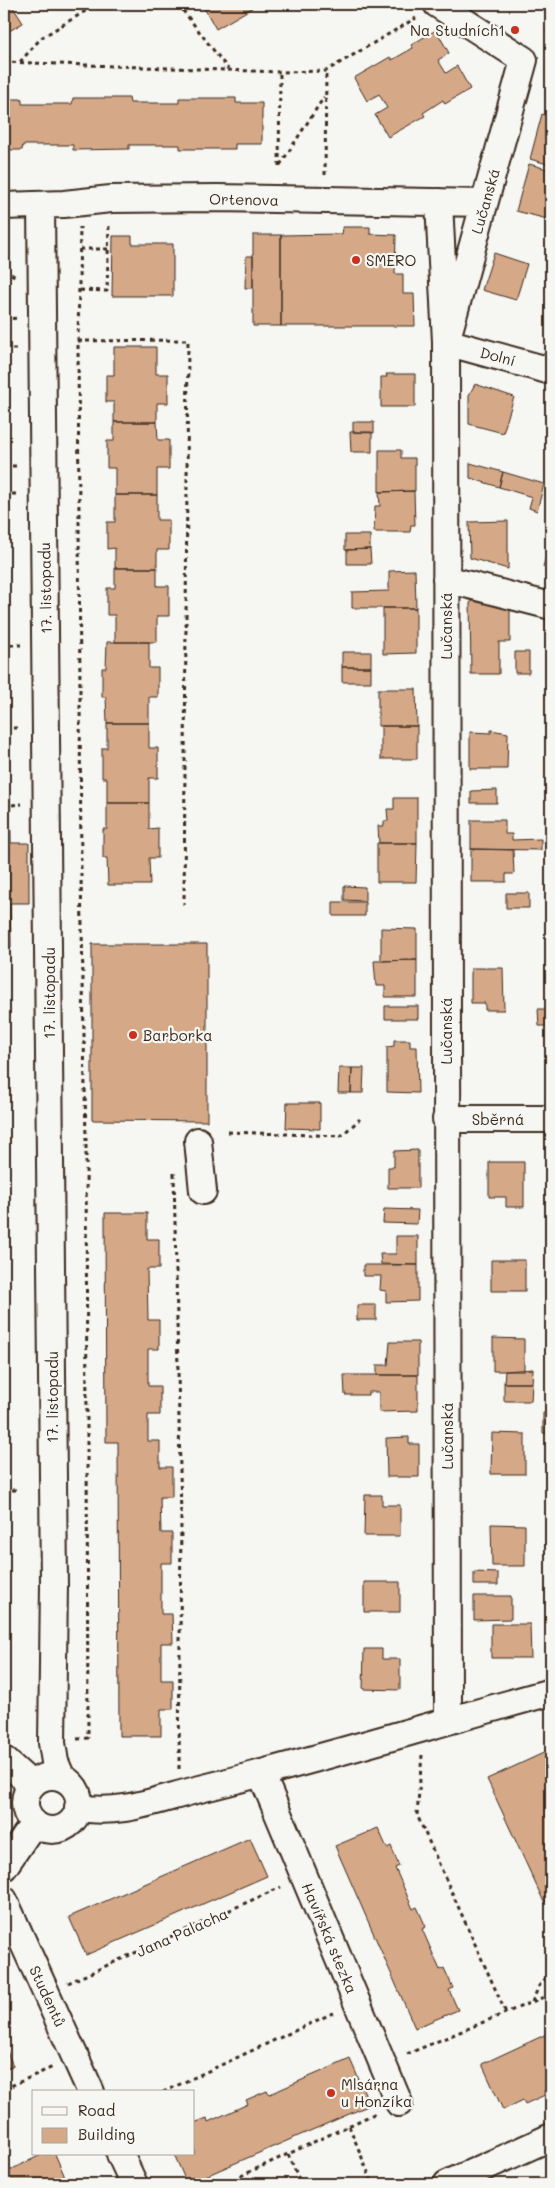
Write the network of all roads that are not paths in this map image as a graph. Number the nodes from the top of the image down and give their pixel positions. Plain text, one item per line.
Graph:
1 (438, 4) edge
2 (439, 202) junction
3 (484, 203) junction
4 (42, 205) junction
5 (4, 206) edge
6 (446, 342) junction
7 (551, 371) edge
8 (446, 578) junction
9 (551, 606) edge
10 (446, 1119) junction
11 (551, 1119) edge
12 (198, 1141) dead end
13 (202, 1191) dead end
14 (551, 1692) edge
15 (436, 1724) junction
16 (4, 1760) edge
17 (261, 1774) junction
18 (62, 1778) junction
19 (32, 1786) junction
20 (78, 1808) junction
21 (34, 1823) junction
22 (4, 1867) edge
23 (4, 1900) edge
24 (91, 2090) edge
25 (391, 2106) road end
26 (551, 2137) edge
27 (121, 2156) edge
28 (134, 2184) edge
29 (446, 2184) edge

1 - 3 street, Lučanská
2 - 3 street, Ortenova
2 - 4 street, Ortenova
2 - 6 street, Lučanská
3 - 6 street, Lučanská
4 - 5 street, Ortenova
4 - 18 street, 17. listopadu
6 - 7 street, Dolní
6 - 8 street, Lučanská
8 - 9 street
8 - 10 street, Lučanská
10 - 11 street, Sběrná
10 - 15 street, Lučanská
12 - 13 street
14 - 15 street
15 - 17 street
16 - 19 street
17 - 20 street
17 - 25 street, Havířská stezka
18 - 19 street
18 - 20 street
19 - 21 street
20 - 21 street
21 - 22 street
23 - 24 street, Studentů
26 - 29 street
27 - 28 street

